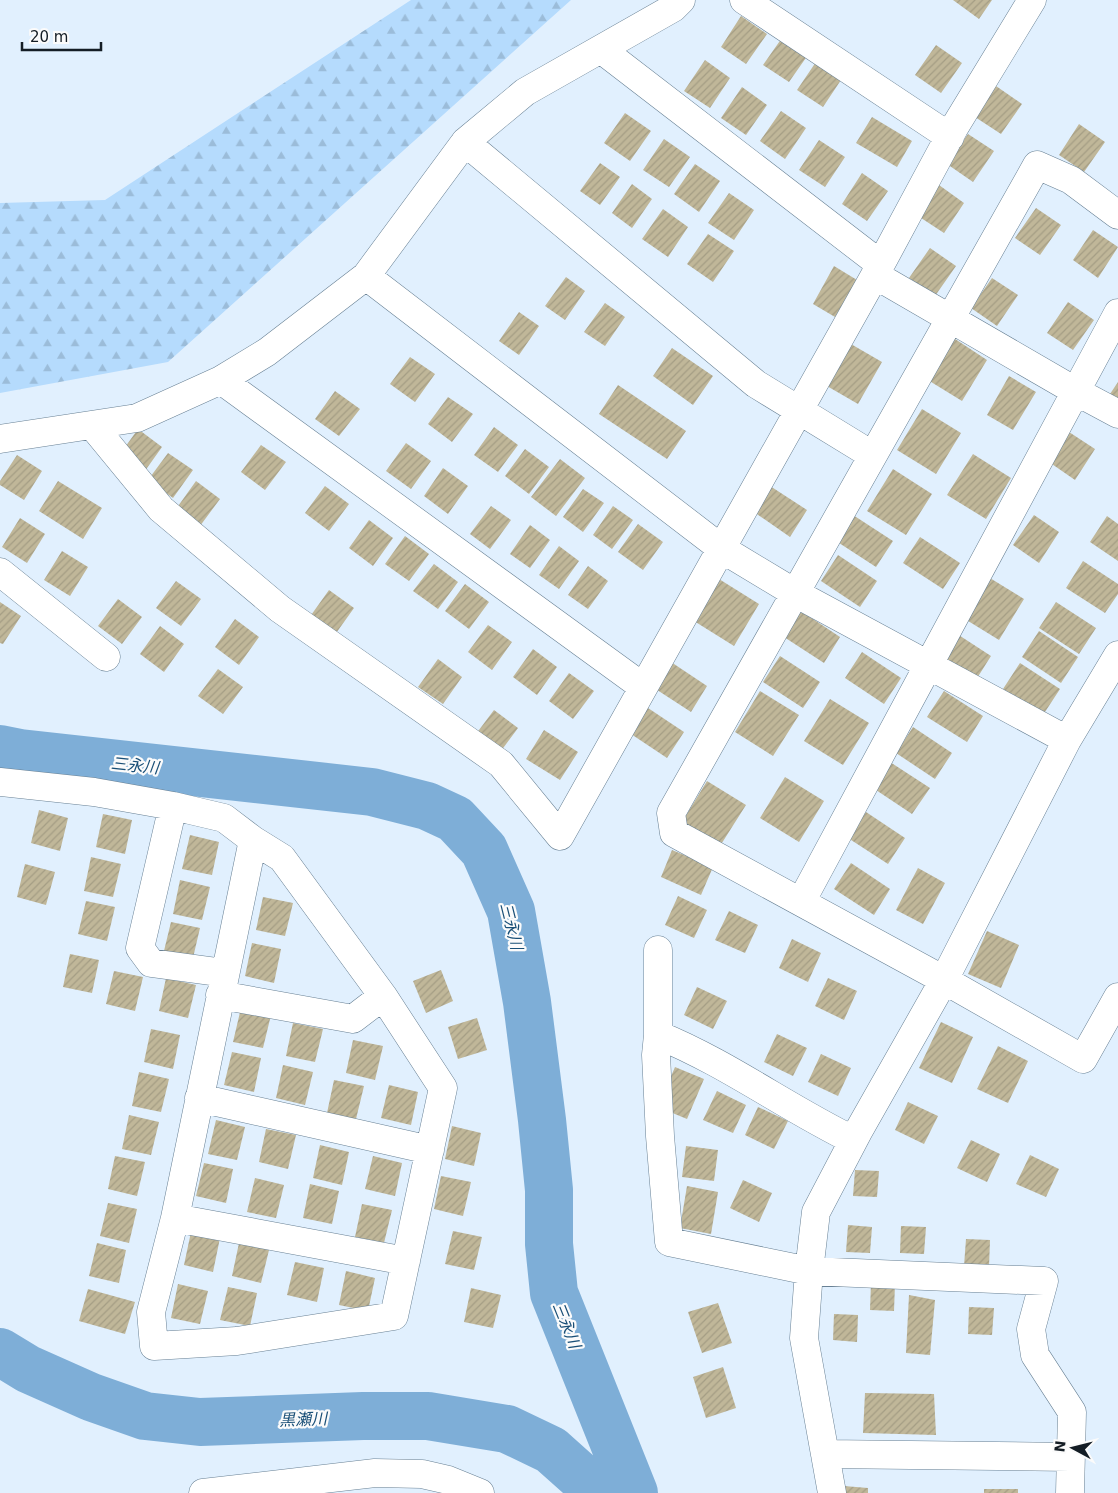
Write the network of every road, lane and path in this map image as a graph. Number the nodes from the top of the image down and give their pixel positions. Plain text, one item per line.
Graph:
1 (681, 0) edge
2 (744, 0) edge
3 (1032, 0) edge
4 (602, 50) junction
5 (950, 136) junction
6 (465, 142) junction
7 (1118, 215) edge
8 (878, 269) junction
9 (366, 276) junction
10 (1118, 313) edge
11 (950, 318) junction
12 (221, 380) junction
13 (1077, 392) junction
14 (799, 411) junction
15 (1118, 414) edge
16 (92, 425) junction
17 (0, 439) edge
18 (872, 455) junction
19 (722, 549) junction
20 (0, 572) edge
21 (795, 593) junction
22 (1118, 655) edge
23 (106, 657) dead end
24 (930, 666) junction
25 (643, 687) junction
26 (1067, 740) junction
27 (0, 782) edge
28 (173, 806) junction
29 (253, 840) junction
30 (801, 902) junction
31 (658, 950) dead end
32 (944, 980) junction
33 (223, 984) junction
34 (383, 996) junction
35 (1118, 997) edge
36 (658, 1035) junction
37 (199, 1098) junction
38 (854, 1140) junction
39 (430, 1150) junction
40 (175, 1218) junction
41 (406, 1261) junction
42 (809, 1271) junction
43 (825, 1454) junction
44 (1070, 1457) junction
45 (294, 1488) edge
46 (204, 1493) edge
47 (480, 1493) edge
48 (832, 1493) edge
49 (1070, 1493) edge

1 - 4 street
2 - 5 street
3 - 5 street
4 - 6 street
4 - 8 street
5 - 8 street
6 - 9 street
6 - 14 street
7 - 11 street
8 - 11 street
8 - 14 street
9 - 12 street
9 - 19 street
10 - 13 street
11 - 13 street
11 - 18 street
12 - 16 street
12 - 25 street
13 - 15 street
13 - 24 street
14 - 18 street
14 - 19 street
16 - 17 street
16 - 25 street
18 - 21 street
19 - 21 street
19 - 25 street
20 - 23 street
21 - 24 street
21 - 30 street
22 - 26 street
24 - 26 street
24 - 30 street
26 - 32 street
27 - 28 street
28 - 29 street
28 - 33 street
29 - 33 street
29 - 34 street
30 - 32 street
31 - 36 street
32 - 35 street
32 - 38 street
33 - 34 street
33 - 37 street
34 - 39 street
36 - 38 street
36 - 42 street
37 - 39 street
37 - 40 street
38 - 42 street
39 - 41 street
40 - 41 street
40 - 41 street
42 - 43 street
42 - 44 street
43 - 44 street
43 - 48 street
44 - 49 street
45 - 46 street
45 - 47 street

